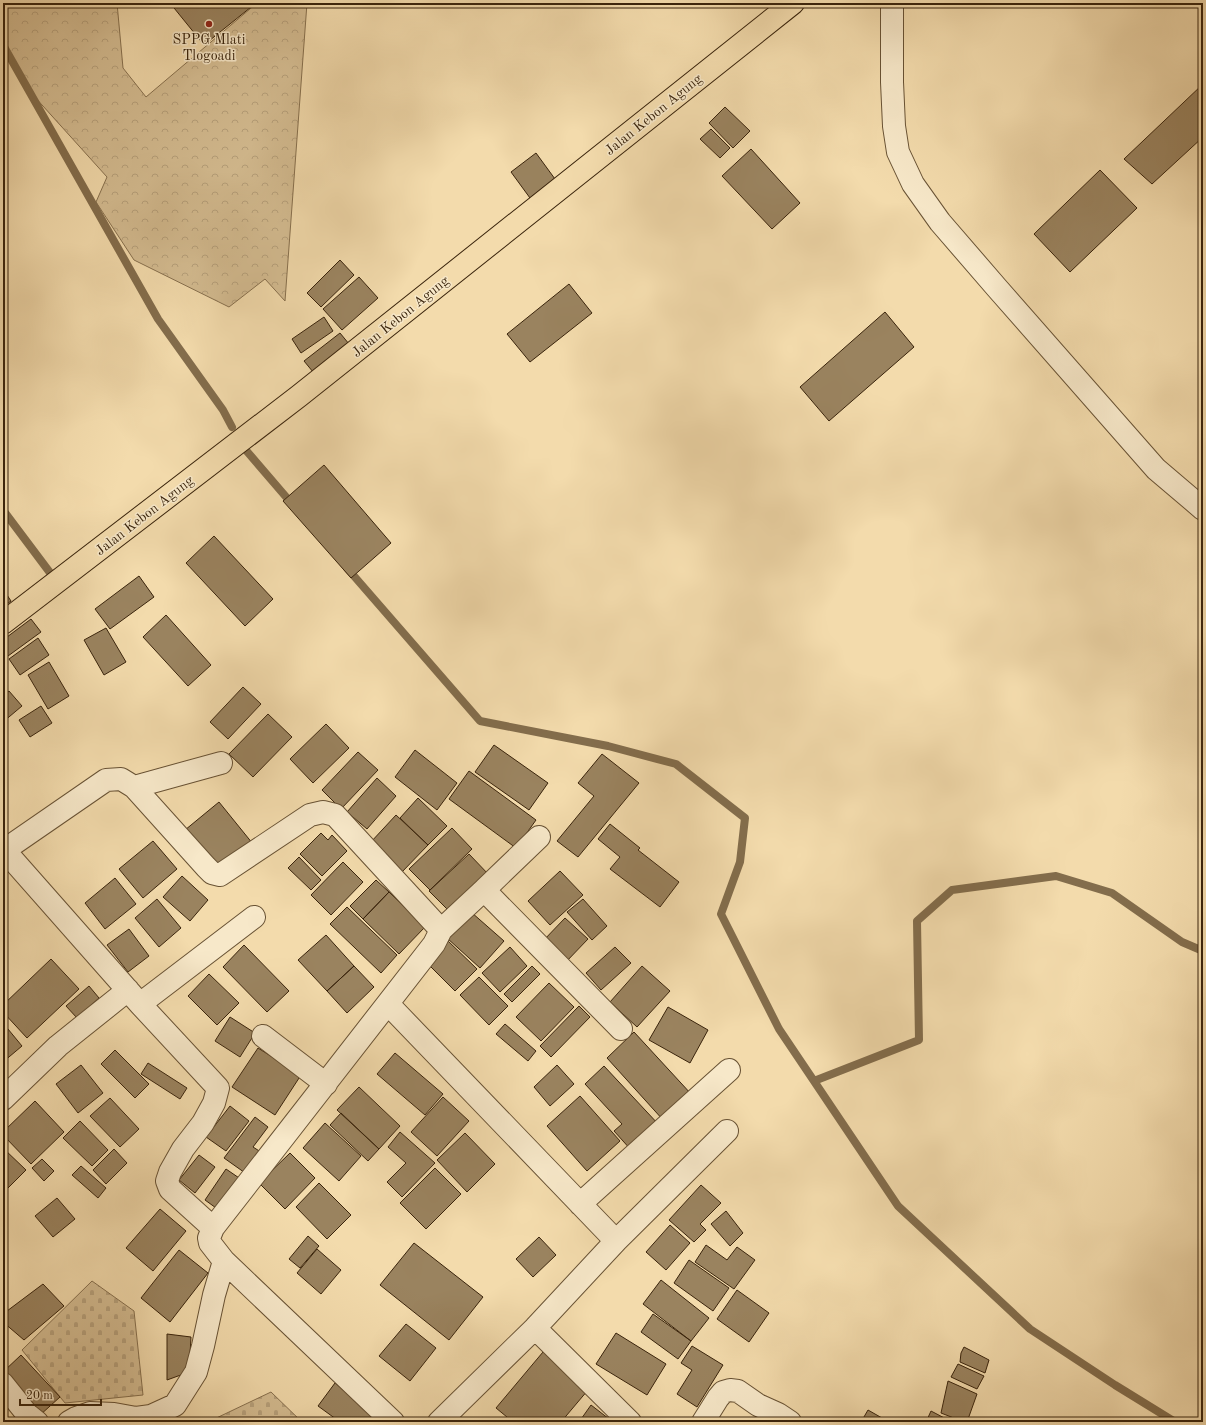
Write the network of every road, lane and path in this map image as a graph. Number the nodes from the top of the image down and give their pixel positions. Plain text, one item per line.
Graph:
1 (793, 3) edge
2 (892, 3) edge
3 (1203, 509) edge
4 (3, 623) edge
5 (221, 763) dead end
6 (134, 787) junction
7 (539, 837) dead end
8 (4, 851) edge
9 (485, 889) junction
10 (254, 917) dead end
11 (441, 930) junction
12 (134, 997) junction
13 (388, 1004) junction
14 (621, 1029) dead end
15 (264, 1036) dead end
16 (729, 1070) dead end
17 (326, 1084) junction
18 (3, 1099) edge
19 (727, 1131) dead end
20 (580, 1204) junction
21 (213, 1228) junction
22 (616, 1241) junction
23 (224, 1261) junction
24 (535, 1328) junction
25 (3, 1384) edge
26 (37, 1422) edge
27 (70, 1422) edge
28 (393, 1422) edge
29 (439, 1422) edge
30 (630, 1422) edge
31 (703, 1422) edge
32 (790, 1422) edge

1 - 4 main road, Jalan Kebon Agung
2 - 3 street
5 - 6 street
6 - 8 street
6 - 11 street
7 - 9 street
8 - 12 street
9 - 11 street
9 - 14 street
10 - 12 street
11 - 13 street
12 - 18 street
12 - 21 street
13 - 17 street
13 - 20 street
15 - 17 street
16 - 20 street
17 - 21 street
19 - 22 street
20 - 22 street
21 - 23 street
22 - 24 street
23 - 27 street
23 - 28 street
24 - 29 street
24 - 30 street
25 - 26 street
31 - 32 street

